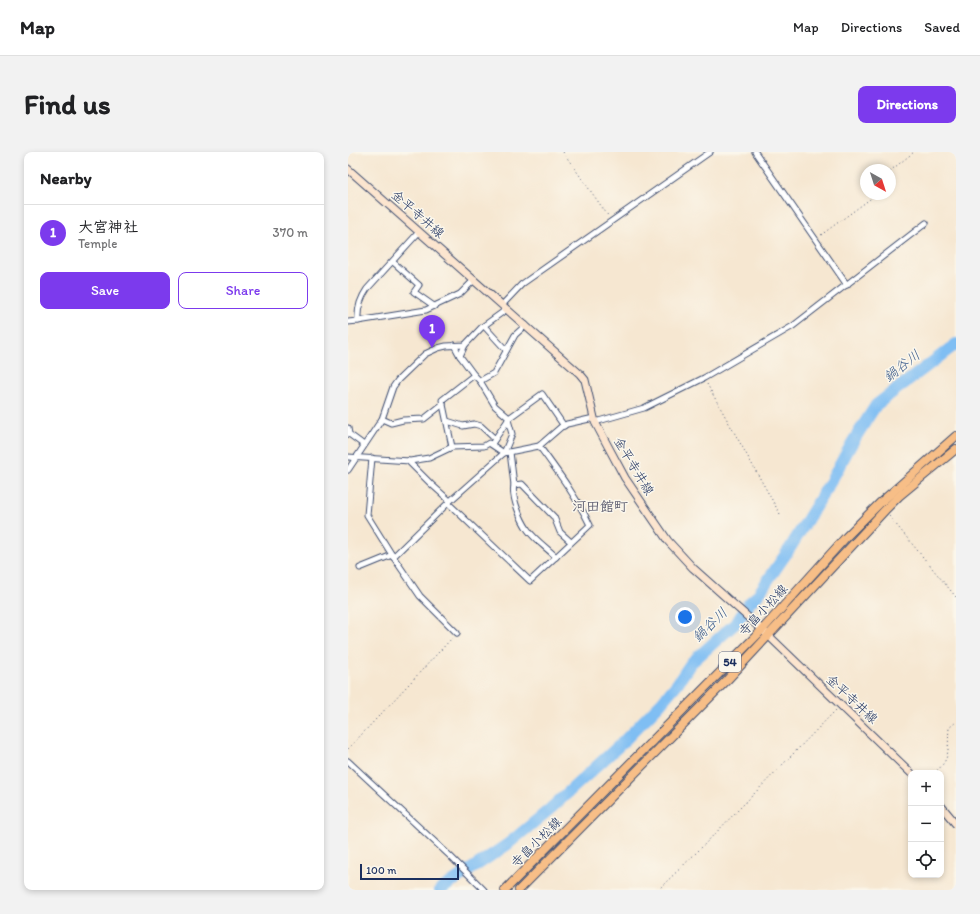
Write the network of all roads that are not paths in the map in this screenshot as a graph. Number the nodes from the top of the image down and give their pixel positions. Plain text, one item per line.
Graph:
1 (710, 152) edge
2 (755, 152) edge
3 (348, 169) edge
4 (926, 223) dead end
5 (419, 232) junction
6 (393, 262) junction
7 (474, 280) junction
8 (846, 285) junction
9 (434, 306) junction
10 (504, 307) junction
11 (358, 321) junction
12 (348, 322) edge
13 (526, 325) junction
14 (484, 326) junction
15 (454, 345) junction
16 (465, 345) junction
17 (506, 350) junction
18 (460, 356) junction
19 (474, 375) junction
20 (480, 380) junction
21 (443, 404) junction
22 (382, 419) junction
23 (508, 419) junction
24 (595, 420) junction
25 (447, 421) junction
26 (564, 426) junction
27 (348, 428) edge
28 (956, 436) edge
29 (495, 439) junction
30 (492, 444) junction
31 (364, 445) junction
32 (539, 446) junction
33 (452, 447) junction
34 (956, 449) edge
35 (507, 453) junction
36 (348, 457) edge
37 (356, 458) junction
38 (372, 458) junction
39 (408, 461) junction
40 (348, 470) edge
41 (514, 485) junction
42 (449, 502) junction
43 (571, 542) junction
44 (393, 556) junction
45 (556, 556) junction
46 (360, 568) dead end
47 (762, 630) junction
48 (457, 633) road end
49 (769, 636) junction
50 (348, 761) edge
51 (908, 770) edge
52 (944, 810) edge
53 (956, 824) edge
54 (483, 889) edge
55 (505, 890) edge
56 (519, 890) edge

1 - 10 street
2 - 8 street
3 - 5 main road, 金平寺井線
4 - 8 street
5 - 6 street
5 - 7 main road, 金平寺井線
6 - 9 street
6 - 11 street
7 - 9 street
7 - 10 main road, 金平寺井線
8 - 24 street
9 - 11 street
10 - 13 main road, 金平寺井線
10 - 14 street
11 - 12 street
13 - 17 street
13 - 24 main road, 金平寺井線
14 - 16 street
14 - 17 street
15 - 16 street
15 - 18 street
15 - 22 street
16 - 18 street
17 - 20 street
18 - 19 street
19 - 20 street
19 - 21 street
20 - 23 street
21 - 22 street
21 - 25 street
22 - 31 street
23 - 26 street
23 - 29 street
23 - 35 street
24 - 26 street
24 - 47 main road, 金平寺井線
25 - 29 street
25 - 33 street
26 - 32 street
27 - 31 street
28 - 47 main road, 寺畠小松線 / 54
29 - 30 street
30 - 33 street
30 - 35 street
31 - 37 street
32 - 35 street
32 - 43 street
33 - 39 street
34 - 49 main road, 寺畠小松線 / 54
35 - 41 street
35 - 42 street
36 - 37 street
37 - 38 street
37 - 40 street
38 - 39 street
38 - 44 street
39 - 42 street
41 - 43 street
41 - 45 street
42 - 44 street
42 - 45 street
43 - 45 street
44 - 46 street
44 - 48 street
47 - 49 main road, 金平寺井線
47 - 55 main road, 寺畠小松線 / 54
49 - 51 main road, 金平寺井線
49 - 56 main road, 寺畠小松線 / 54
50 - 54 street
52 - 53 main road

